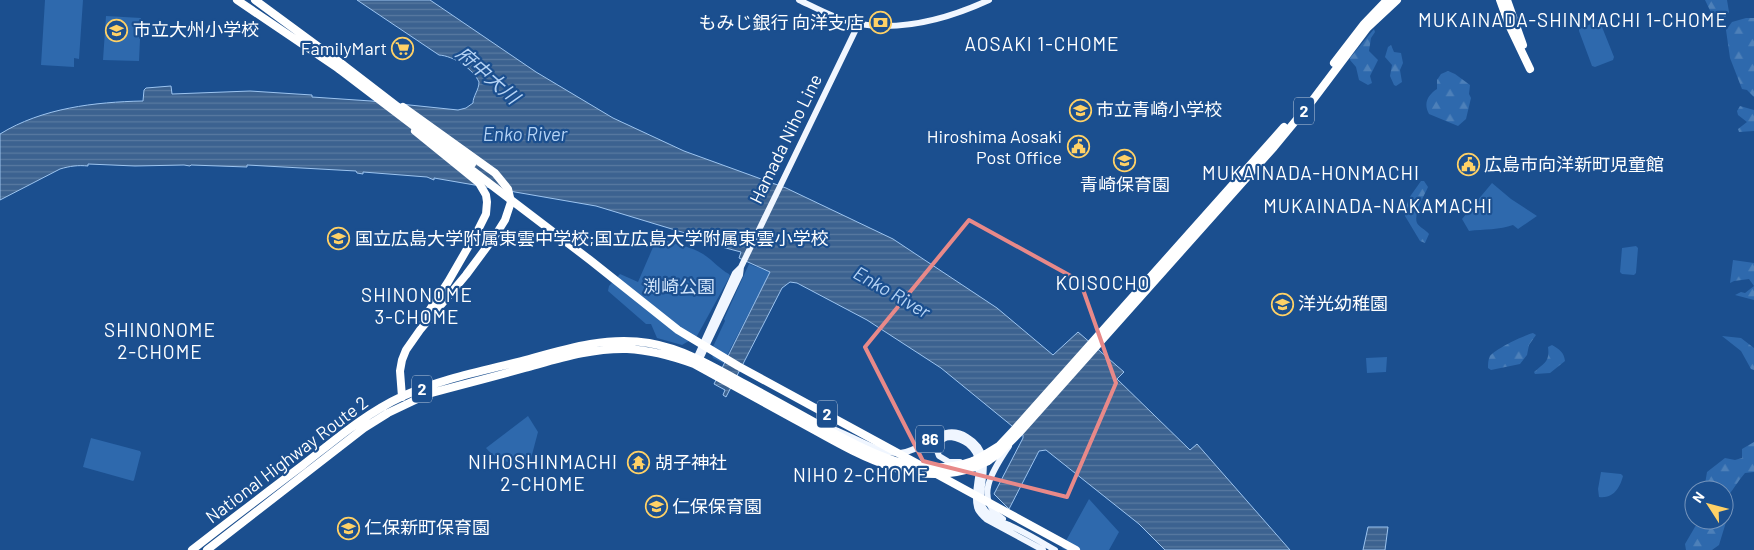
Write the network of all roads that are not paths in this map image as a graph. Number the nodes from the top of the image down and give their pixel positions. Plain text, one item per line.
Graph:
1 (237, 0) edge
2 (245, 0) edge
3 (255, 0) edge
4 (263, 0) edge
5 (799, 0) edge
6 (989, 0) edge
7 (1398, 0) edge
8 (1504, 0) edge
9 (1385, 2) edge
10 (859, 24) junction
11 (341, 66) junction
12 (1530, 69) dead end
13 (363, 82) junction
14 (1207, 218) junction
15 (402, 355) junction
16 (696, 360) junction
17 (404, 400) junction
18 (819, 429) junction
19 (1008, 443) junction
20 (971, 464) junction
21 (1012, 526) junction
22 (192, 550) edge
23 (207, 550) edge
24 (1043, 550) edge
25 (1055, 550) edge
26 (1076, 550) edge

1 - 11 highway
2 - 11 highway, 2
3 - 11 highway, 2
4 - 11 highway
5 - 10 main road
6 - 10 main road
7 - 14 highway, National Highway Route 2 / 2
8 - 12 highway
9 - 14 highway, National Highway Route 2 / 2
10 - 16 main road, Hamada Niho Line
11 - 13 highway, 2, bridge
13 - 15 highway, bridge
13 - 15 highway, bridge
13 - 26 highway, 2, bridge
14 - 19 highway, National Highway Route 2 / 2
14 - 19 highway, National Highway Route 2 / 2
15 - 17 highway
16 - 17 highway, National Highway Route 2 / 2
16 - 18 highway, National Highway Route 2 / 2
17 - 22 highway, National Highway Route 2 / 2
17 - 23 highway, National Highway Route 2 / 2
18 - 20 highway, National Highway Route 2 / 2
18 - 21 main road, 86
19 - 20 highway, National Highway Route 2 / 2, bridge
19 - 21 main road
20 - 24 main road, 86
21 - 25 main road, 86

